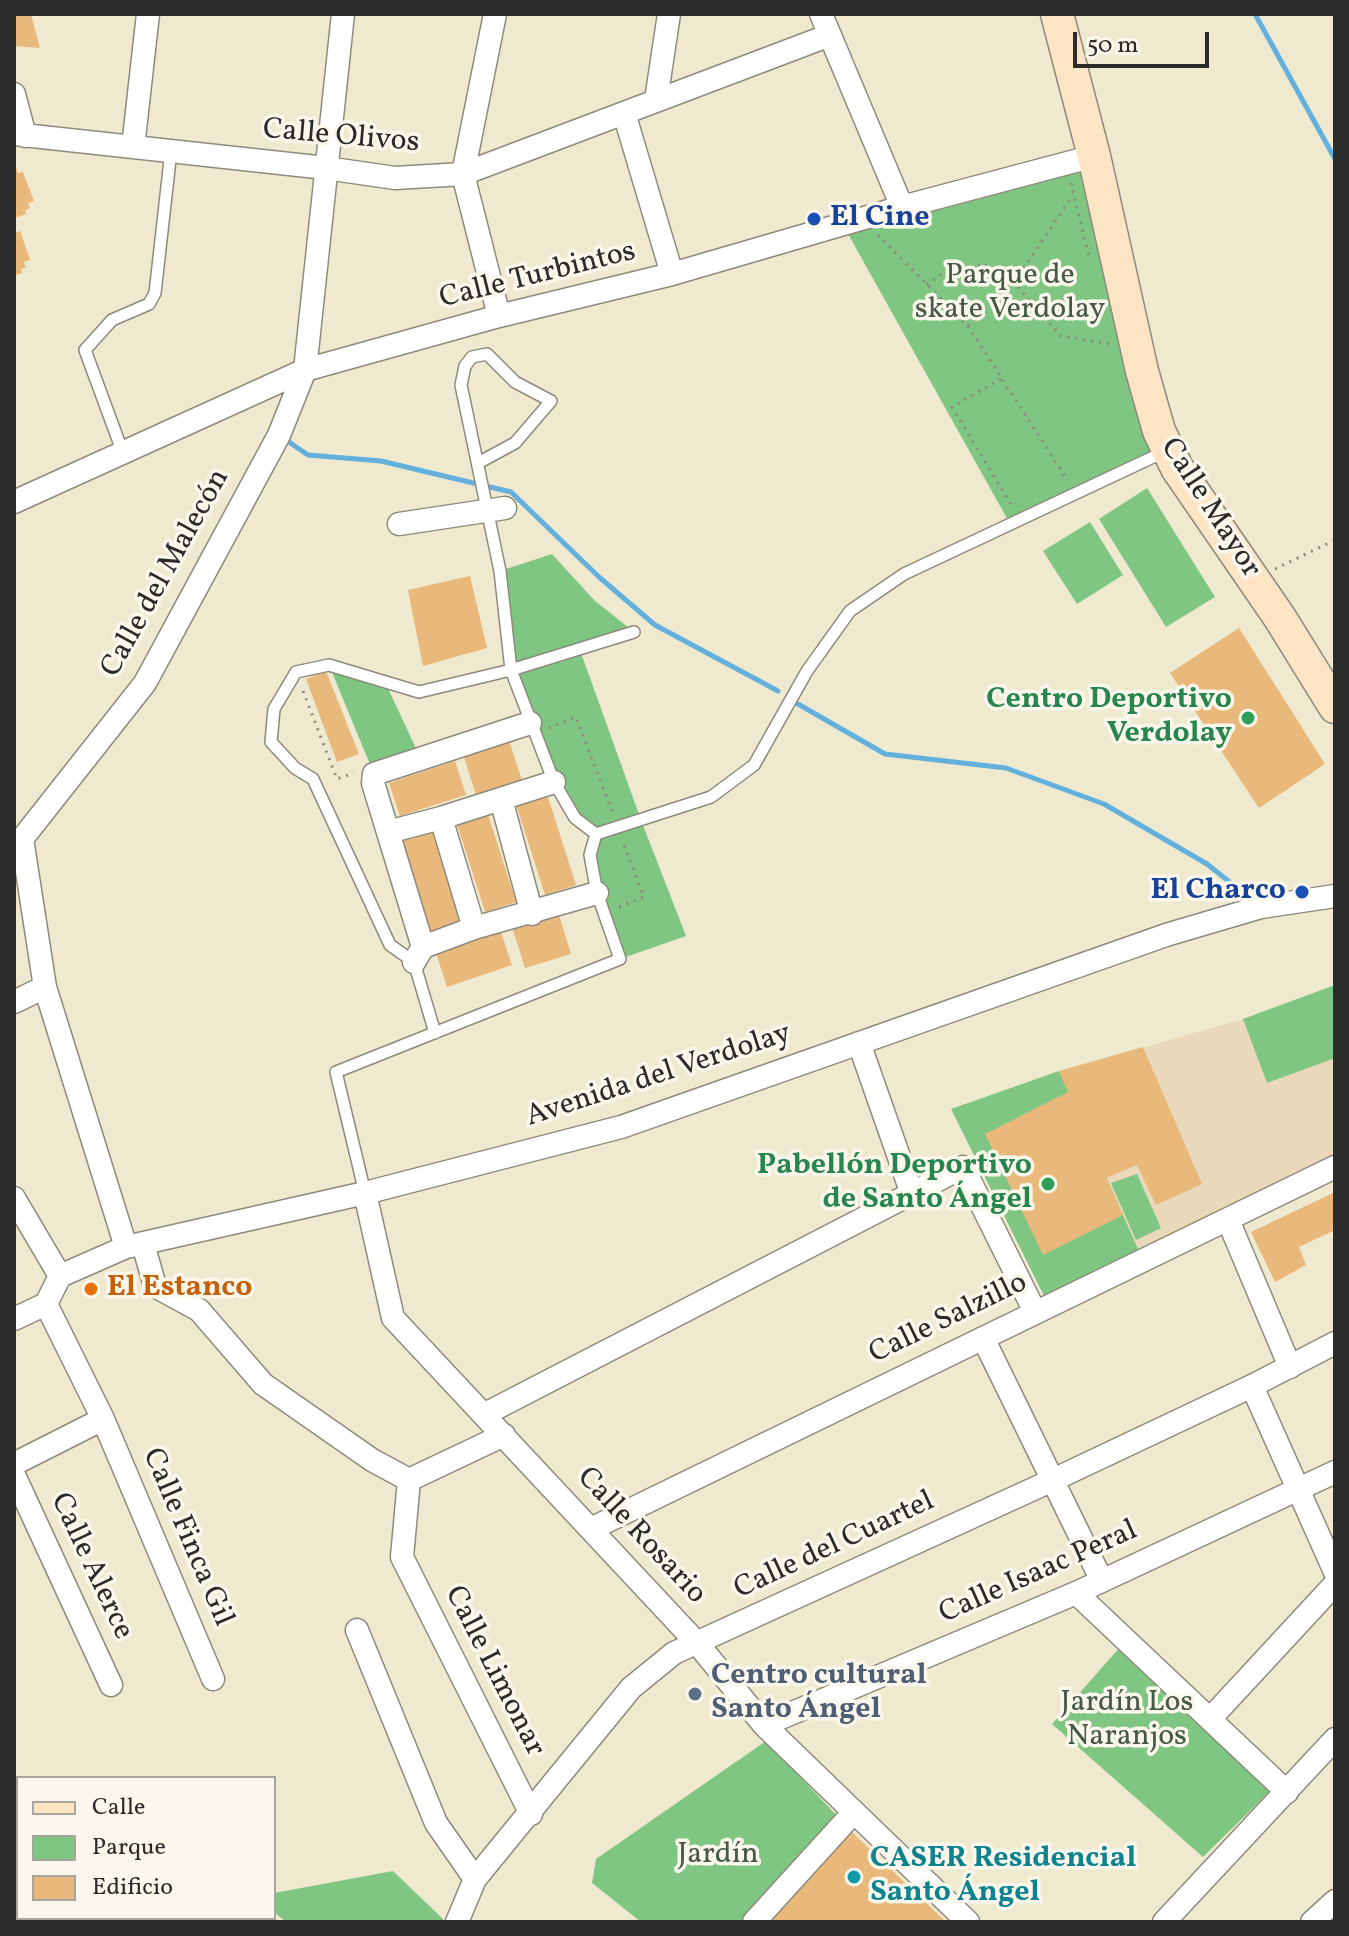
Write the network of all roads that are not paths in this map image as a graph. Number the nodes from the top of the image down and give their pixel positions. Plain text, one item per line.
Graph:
1 (148, 14) edge
2 (343, 14) edge
3 (495, 14) edge
4 (669, 14) edge
5 (1057, 14) edge
6 (826, 24) edge
7 (14, 94) edge
8 (656, 100) junction
9 (624, 113) junction
10 (20, 135) edge
11 (133, 147) junction
12 (171, 151) junction
13 (1094, 156) junction
14 (326, 168) junction
15 (463, 174) junction
16 (902, 207) junction
17 (672, 274) junction
18 (499, 316) junction
19 (305, 370) junction
20 (1167, 451) junction
21 (123, 453) junction
22 (478, 463) junction
23 (14, 502) edge
24 (491, 504) junction
25 (399, 524) dead end
26 (634, 632) dead end
27 (511, 670) junction
28 (1335, 707) edge
29 (532, 728) junction
30 (554, 782) junction
31 (501, 799) junction
32 (441, 818) junction
33 (388, 832) junction
34 (596, 834) junction
35 (1335, 896) edge
36 (600, 903) junction
37 (532, 914) junction
38 (474, 928) junction
39 (418, 954) junction
40 (45, 987) junction
41 (14, 1002) edge
42 (435, 1033) junction
43 (859, 1043) junction
44 (1335, 1167) edge
45 (365, 1193) junction
46 (912, 1194) junction
47 (14, 1198) edge
48 (1228, 1220) junction
49 (134, 1246) junction
50 (60, 1276) junction
51 (46, 1304) junction
52 (1035, 1312) junction
53 (14, 1319) edge
54 (983, 1338) junction
55 (1335, 1343) edge
56 (1290, 1367) junction
57 (1252, 1386) junction
58 (485, 1414) junction
59 (103, 1419) junction
60 (504, 1435) junction
61 (14, 1464) edge
62 (1335, 1472) edge
63 (14, 1475) edge
64 (409, 1480) junction
65 (1053, 1480) junction
66 (1298, 1490) junction
67 (591, 1529) junction
68 (1335, 1572) edge
69 (1101, 1579) junction
70 (1335, 1584) edge
71 (1076, 1593) junction
72 (357, 1630) dead end
73 (697, 1643) junction
74 (213, 1679) dead end
75 (111, 1685) dead end
76 (1210, 1719) junction
77 (764, 1725) junction
78 (1335, 1739) edge
79 (1287, 1792) junction
80 (854, 1812) junction
81 (531, 1814) junction
82 (475, 1879) junction
83 (1335, 1901) edge
84 (457, 1922) edge
85 (754, 1922) edge
86 (968, 1922) edge
87 (1164, 1922) edge
88 (1312, 1922) edge

1 - 11 street
2 - 14 street, Calle del Malecón
3 - 15 street
4 - 8 street
5 - 13 main road, Calle Mayor
6 - 8 street, Calle Olivos
6 - 16 street
7 - 10 street
8 - 9 street, Calle Olivos
9 - 15 street, Calle Olivos
9 - 17 street
10 - 11 street, Calle Olivos
11 - 12 street, Calle Olivos
12 - 14 street, Calle Olivos
12 - 21 lane
13 - 16 street, Calle Turbintos
13 - 20 main road, Calle Mayor
14 - 15 street, Calle Olivos
14 - 19 street, Calle del Malecón
15 - 18 street
16 - 17 street, Calle Turbintos
17 - 18 street, Calle Turbintos
18 - 19 street, Calle Turbintos
19 - 21 street, Calle Turbintos
19 - 40 street, Calle del Malecón
20 - 28 main road, Calle Mayor
20 - 34 lane
21 - 23 street, Calle Turbintos
22 - 22 lane
22 - 24 lane
24 - 25 street
24 - 27 lane
26 - 27 lane
27 - 29 lane
27 - 39 lane
29 - 30 lane
29 - 33 street
30 - 31 street
30 - 34 lane
31 - 32 street
31 - 37 street
32 - 33 street
32 - 38 street
33 - 39 street
34 - 36 lane
35 - 43 street, Avenida del Verdolay
36 - 37 street
36 - 42 lane
37 - 38 street
38 - 39 street
39 - 42 lane
40 - 41 street
40 - 49 street, Calle del Malecón
42 - 45 lane
43 - 45 street, Avenida del Verdolay
43 - 46 street
44 - 48 street, Calle Salzillo
45 - 49 street, Avenida del Verdolay
45 - 58 street, Calle Rosario
46 - 52 street
46 - 58 street
47 - 50 street
48 - 52 street, Calle Salzillo
48 - 56 street
49 - 50 street, Avenida del Verdolay
49 - 64 street, Calle del Malecón
50 - 51 street
51 - 53 street
51 - 59 street, Calle Finca Gil
52 - 54 street, Calle Salzillo
54 - 65 street
54 - 67 street, Calle Salzillo
55 - 56 street, Calle del Cuartel
56 - 57 street, Calle del Cuartel
57 - 65 street, Calle del Cuartel
57 - 66 street
58 - 60 street, Calle Rosario
59 - 61 street
59 - 74 street, Calle Finca Gil
60 - 64 street
60 - 67 street, Calle Rosario
62 - 66 street, Calle Isaac Peral
63 - 75 street, Calle Alerce
64 - 81 street, Calle Limonar
65 - 69 street
65 - 73 street, Calle del Cuartel
66 - 68 street
66 - 69 street, Calle Isaac Peral
67 - 73 street, Calle Rosario
69 - 71 street, Calle Isaac Peral
70 - 76 street
71 - 76 street
71 - 77 street, Calle Isaac Peral
72 - 82 street
73 - 77 street, Calle Rosario
73 - 81 street, Calle del Cuartel
76 - 79 street
77 - 80 street, Calle Rosario
78 - 79 street
79 - 87 street
80 - 85 street
80 - 86 street, Calle Rosario
81 - 82 street, Calle del Cuartel
82 - 84 street, Calle del Cuartel
83 - 88 street

